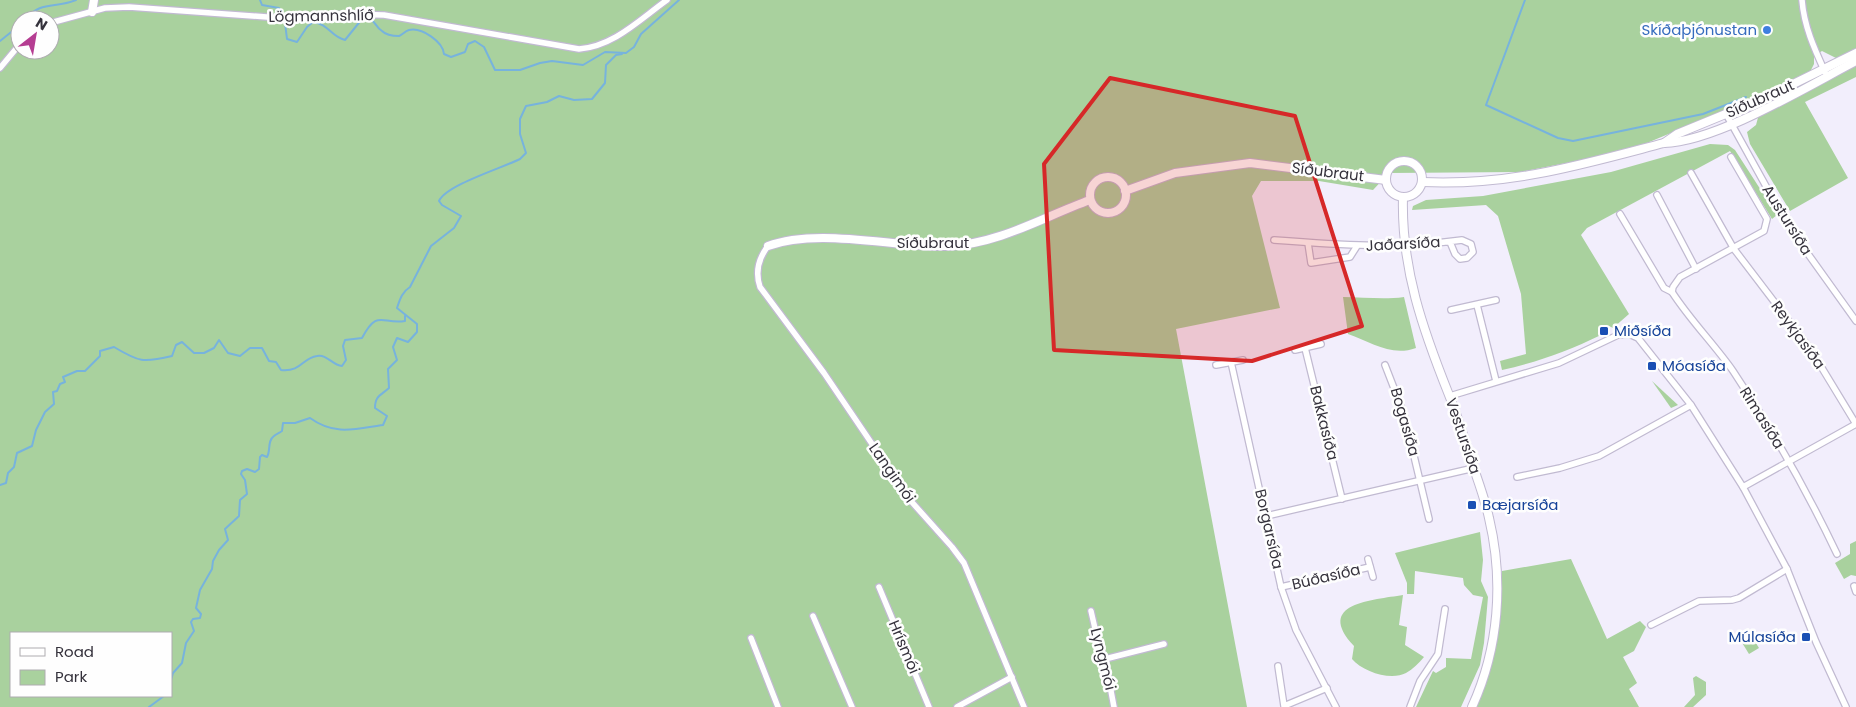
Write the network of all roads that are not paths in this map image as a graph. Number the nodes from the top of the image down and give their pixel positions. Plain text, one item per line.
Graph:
1 (94, 0) edge
2 (667, 0) edge
3 (1802, 0) edge
4 (92, 12) junction
5 (60, 20) edge
6 (1856, 53) edge
7 (10, 56) edge
8 (1856, 61) edge
9 (0, 68) edge
10 (1825, 73) junction
11 (1726, 114) junction
12 (1731, 124) junction
13 (1664, 143) junction
14 (1731, 157) dead end
15 (1691, 173) dead end
16 (1386, 180) junction
17 (1422, 182) junction
18 (1125, 191) junction
19 (1657, 195) dead end
20 (1403, 197) junction
21 (1090, 200) junction
22 (1620, 214) dead end
23 (1274, 240) dead end
24 (1450, 242) dead end
25 (1308, 243) junction
26 (768, 246) joint
27 (1357, 246) junction
28 (1405, 247) junction
29 (1734, 249) junction
30 (1696, 269) junction
31 (1672, 292) junction
32 (1496, 300) dead end
33 (1478, 305) junction
34 (1451, 310) dead end
35 (1856, 321) edge
36 (1321, 344) dead end
37 (1305, 348) junction
38 (1295, 350) dead end
39 (1243, 360) dead end
40 (1231, 362) junction
41 (1385, 364) dead end
42 (1216, 365) dead end
43 (1496, 381) junction
44 (1450, 396) junction
45 (1691, 405) junction
46 (1856, 424) edge
47 (1789, 462) junction
48 (1474, 468) junction
49 (1517, 477) dead end
50 (1420, 480) junction
51 (1743, 487) junction
52 (1342, 499) junction
53 (1266, 516) junction
54 (1429, 519) dead end
55 (1837, 554) dead end
56 (1368, 559) dead end
57 (1370, 567) junction
58 (1787, 570) junction
59 (1373, 577) dead end
60 (879, 587) dead end
61 (1282, 587) junction
62 (1445, 610) dead end
63 (1091, 611) dead end
64 (813, 616) dead end
65 (1652, 625) dead end
66 (751, 638) dead end
67 (1164, 644) dead end
68 (1105, 659) junction
69 (1278, 666) dead end
70 (1012, 677) junction
71 (1327, 688) junction
72 (1284, 706) edge
73 (778, 707) edge
74 (852, 707) edge
75 (929, 707) edge
76 (957, 707) edge
77 (1024, 707) edge
78 (1114, 707) edge
79 (1336, 707) edge
80 (1410, 707) edge
81 (1472, 707) edge
82 (1846, 707) edge

1 - 4 street
2 - 4 street, Lögmannshlíð
3 - 10 street
4 - 5 street, Lögmannshlíð
6 - 10 street, Síðubraut
7 - 9 street
8 - 10 street, Síðubraut
10 - 11 street, Síðubraut
10 - 12 street, Síðubraut
11 - 12 street, Austursíða
11 - 13 street, Síðubraut
12 - 13 street, Síðubraut
12 - 35 street, Austursíða
13 - 17 street, Síðubraut
14 - 29 street
15 - 29 street
16 - 17 street
16 - 18 street, Síðubraut
16 - 20 street
17 - 20 street
18 - 21 street
18 - 21 street
19 - 30 street
20 - 28 street, Vestursíða
21 - 26 street, Síðubraut
22 - 31 street, Rimasíða
23 - 25 street, Jaðarsíða
24 - 28 street, Jaðarsíða
25 - 27 street, Jaðarsíða
25 - 27 street, Jaðarsíða
26 - 70 street, Langimói
27 - 28 street, Jaðarsíða
28 - 44 street, Vestursíða
29 - 30 street
29 - 46 street, Reykjasíða
30 - 31 street
31 - 47 street, Rimasíða
32 - 33 street
33 - 34 street
33 - 43 street
36 - 37 street
37 - 38 street
37 - 52 street, Bakkasíða
39 - 40 street
40 - 42 street
40 - 53 street, Borgarsíða
41 - 50 street, Bogasíða
43 - 44 street
43 - 45 street
44 - 48 street, Vestursíða
45 - 49 street
45 - 51 street
46 - 47 street
47 - 51 street
47 - 55 street, Rimasíða
48 - 50 street
48 - 81 street, Vestursíða
50 - 52 street
50 - 54 street
51 - 58 street
52 - 53 street
53 - 61 street, Borgarsíða
56 - 57 street, Búðasíða
57 - 59 street, Búðasíða
57 - 61 street, Búðasíða
58 - 65 street
58 - 82 street
60 - 75 street, Hrísmói
61 - 71 street, Borgarsíða
62 - 80 street
63 - 68 street, Lyngmói
64 - 74 street
66 - 73 street
67 - 68 street
68 - 78 street, Lyngmói
69 - 72 street
70 - 76 street
70 - 77 street, Langimói
71 - 72 street
71 - 79 street, Borgarsíða

